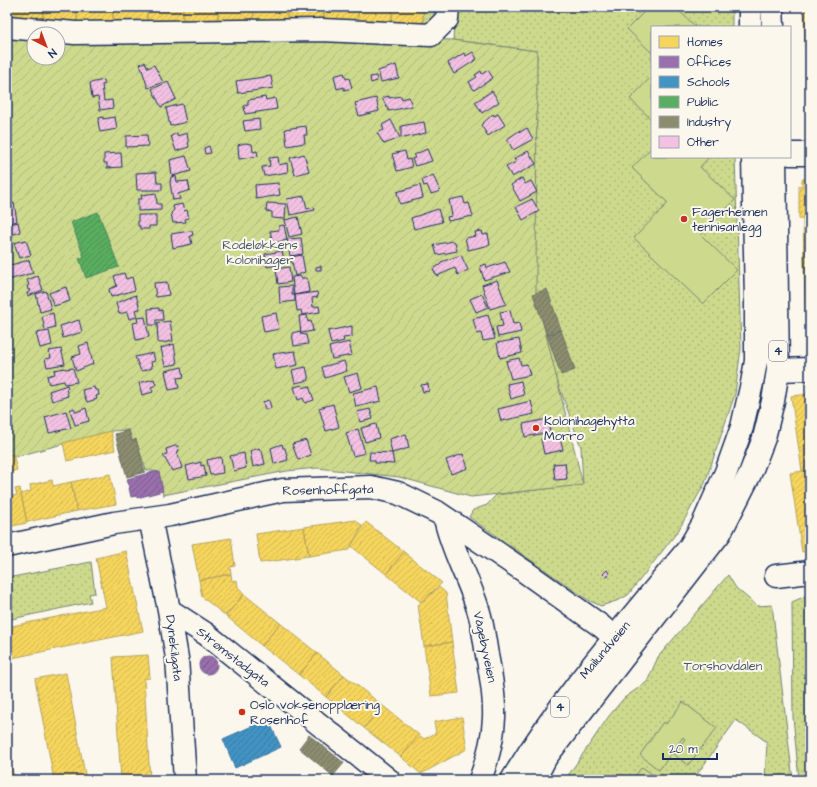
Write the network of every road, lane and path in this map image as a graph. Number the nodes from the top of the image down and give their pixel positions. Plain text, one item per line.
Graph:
1 (448, 7) edge
2 (750, 7) edge
3 (772, 7) edge
4 (7, 26) edge
5 (750, 26) edge
6 (773, 26) edge
7 (791, 154) edge
8 (810, 154) edge
9 (753, 158) edge
10 (776, 158) edge
11 (810, 369) edge
12 (778, 370) junction
13 (150, 518) junction
14 (445, 518) junction
15 (711, 528) junction
16 (7, 546) edge
17 (810, 572) edge
18 (776, 576) dead end
19 (169, 610) junction
20 (622, 644) junction
21 (185, 780) edge
22 (389, 780) edge
23 (480, 780) edge
24 (512, 780) edge
25 (534, 780) edge

1 - 4 street
2 - 5 street
3 - 6 street
7 - 8 street
9 - 15 street, 4
10 - 12 street, 4
11 - 12 street
12 - 15 street, 4
13 - 14 street, Rosenhoffgata
13 - 16 street, Rosenhoffgata
13 - 19 street, Dynekilgata
14 - 20 street, Rosenhoffgata
14 - 23 street, Vågebyveien
15 - 20 street, Mailundveien / 4
17 - 18 street
19 - 21 street, Dynekilgata
19 - 22 street, Strømstadgata
20 - 24 street, Mailundveien / 4
20 - 25 street, Mailundveien / 4

